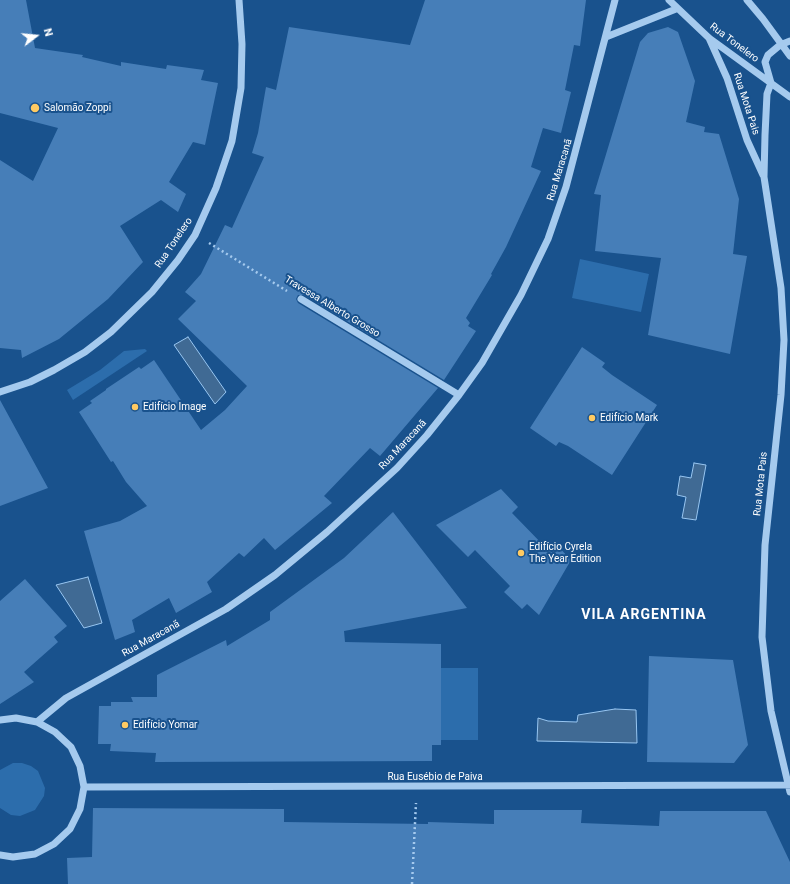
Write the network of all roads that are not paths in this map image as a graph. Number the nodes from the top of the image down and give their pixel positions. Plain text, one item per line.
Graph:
1 (239, 0) edge
2 (615, 0) edge
3 (669, 0) edge
4 (746, 0) edge
5 (676, 8) junction
6 (606, 37) junction
7 (709, 38) junction
8 (790, 40) edge
9 (780, 45) junction
10 (790, 56) edge
11 (770, 82) junction
12 (790, 97) edge
13 (764, 177) junction
14 (301, 299) road end
15 (0, 392) edge
16 (459, 395) junction
17 (0, 720) edge
18 (37, 722) junction
19 (84, 787) junction
20 (789, 787) edge
21 (0, 855) edge

1 - 15 street, Rua Tonelero
2 - 6 street, Rua Maracanã
3 - 5 street, Rua Tonelero
4 - 9 street
5 - 6 street
5 - 7 street, Rua Tonelero
6 - 16 street, Rua Maracanã
7 - 11 street, Rua Tonelero
7 - 13 street, Rua Mota Pais
8 - 9 street
9 - 10 street
9 - 11 street, Rua Mota Pais
11 - 12 street, Rua Tonelero
11 - 13 street, Rua Mota Pais
13 - 20 street, Rua Mota Pais
14 - 16 street, Travessa Alberto Grosso
16 - 18 street, Rua Maracanã
17 - 18 street
18 - 19 street
19 - 20 street, Rua Eusébio de Paiva
19 - 21 street

